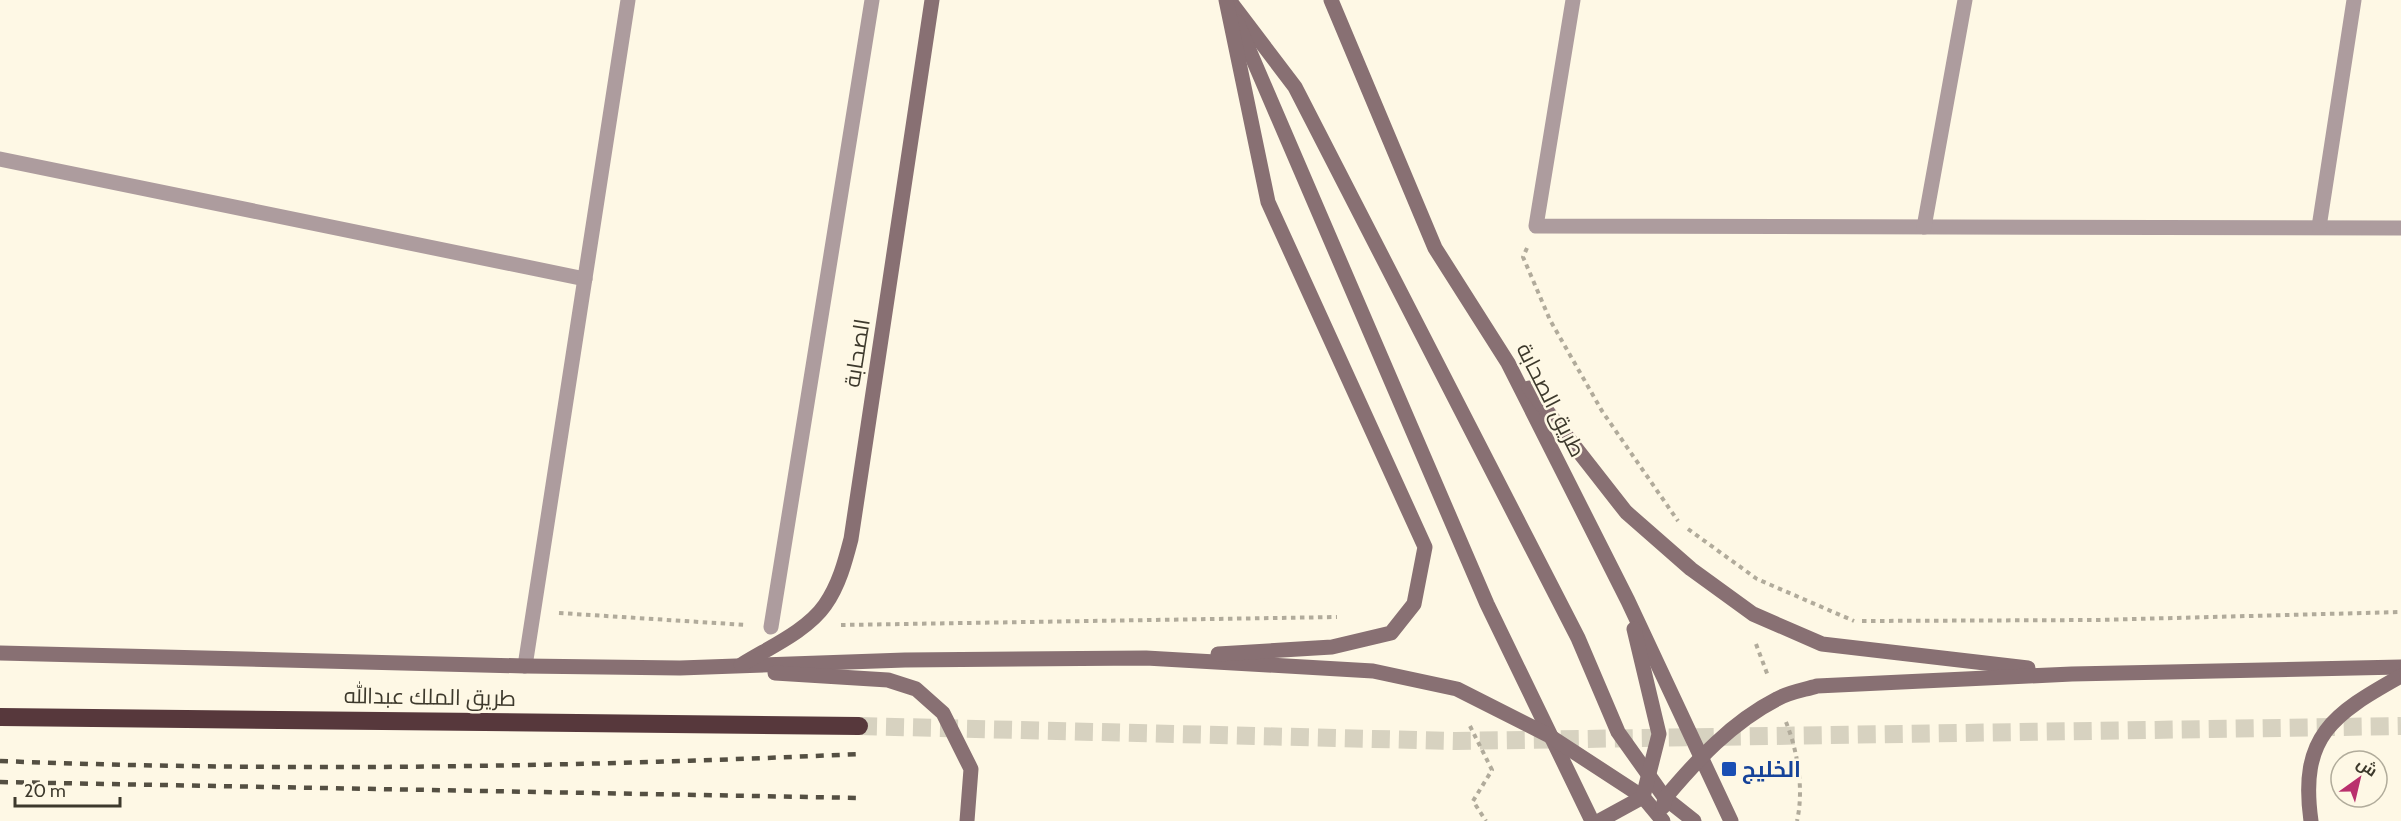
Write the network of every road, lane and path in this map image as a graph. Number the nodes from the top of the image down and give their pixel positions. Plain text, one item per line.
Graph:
1 (628, 0) edge
2 (872, 0) edge
3 (932, 0) edge
4 (1228, 0) edge
5 (1331, 0) edge
6 (1574, 0) edge
7 (1965, 0) edge
8 (2354, 0) edge
9 (0, 159) edge
10 (1536, 226) junction
11 (1924, 227) junction
12 (2319, 227) junction
13 (2401, 228) edge
14 (585, 279) junction
15 (1509, 363) junction
16 (1751, 574) junction
17 (1628, 601) junction
18 (533, 611) junction
19 (2401, 612) edge
20 (1753, 614) junction
21 (1339, 617) dead end
22 (801, 626) junction
23 (771, 627) joint
24 (0, 653) edge
25 (1146, 658) junction
26 (740, 665) junction
27 (525, 666) junction
28 (2401, 667) edge
29 (680, 668) junction
30 (2072, 674) junction
31 (2401, 676) edge
32 (1777, 699) junction
33 (0, 717) edge
34 (859, 726) tunnel mouth
35 (1548, 735) junction
36 (1701, 755) junction
37 (1492, 770) dead end
38 (1649, 774) junction
39 (1643, 797) junction
40 (1665, 798) junction
41 (1661, 819) edge
42 (967, 821) edge
43 (1486, 821) edge
44 (1592, 821) edge
45 (1599, 821) edge
46 (1694, 821) edge
47 (1731, 821) edge
48 (1797, 821) edge
49 (2311, 821) edge

1 - 14 street
2 - 23 street
3 - 22 street, الصحابة
4 - 25 street
4 - 35 street
4 - 38 street
5 - 15 street, طريق الصحابة
6 - 10 street
7 - 11 street
8 - 12 street
9 - 14 street
10 - 11 street
10 - 16 path
11 - 12 street
12 - 13 street
14 - 18 street
15 - 17 street, طريق الصحابة
15 - 20 street
16 - 19 path
16 - 20 path
17 - 36 street, طريق الصحابة
17 - 38 street
18 - 23 path
18 - 27 street
20 - 30 street
20 - 32 path
21 - 22 path
22 - 26 street, الصحابة
24 - 27 street
25 - 26 street
25 - 35 street
26 - 29 street
27 - 29 street
28 - 30 street
29 - 42 street
30 - 32 street
31 - 49 street
32 - 36 street
32 - 48 path
33 - 34 highway, طريق الملك عبدالله
35 - 39 street
35 - 44 street
36 - 40 street
36 - 47 street, طريق الصحابة
37 - 43 path
38 - 39 street
38 - 40 street
39 - 41 street
39 - 45 street
40 - 41 street
40 - 46 street

